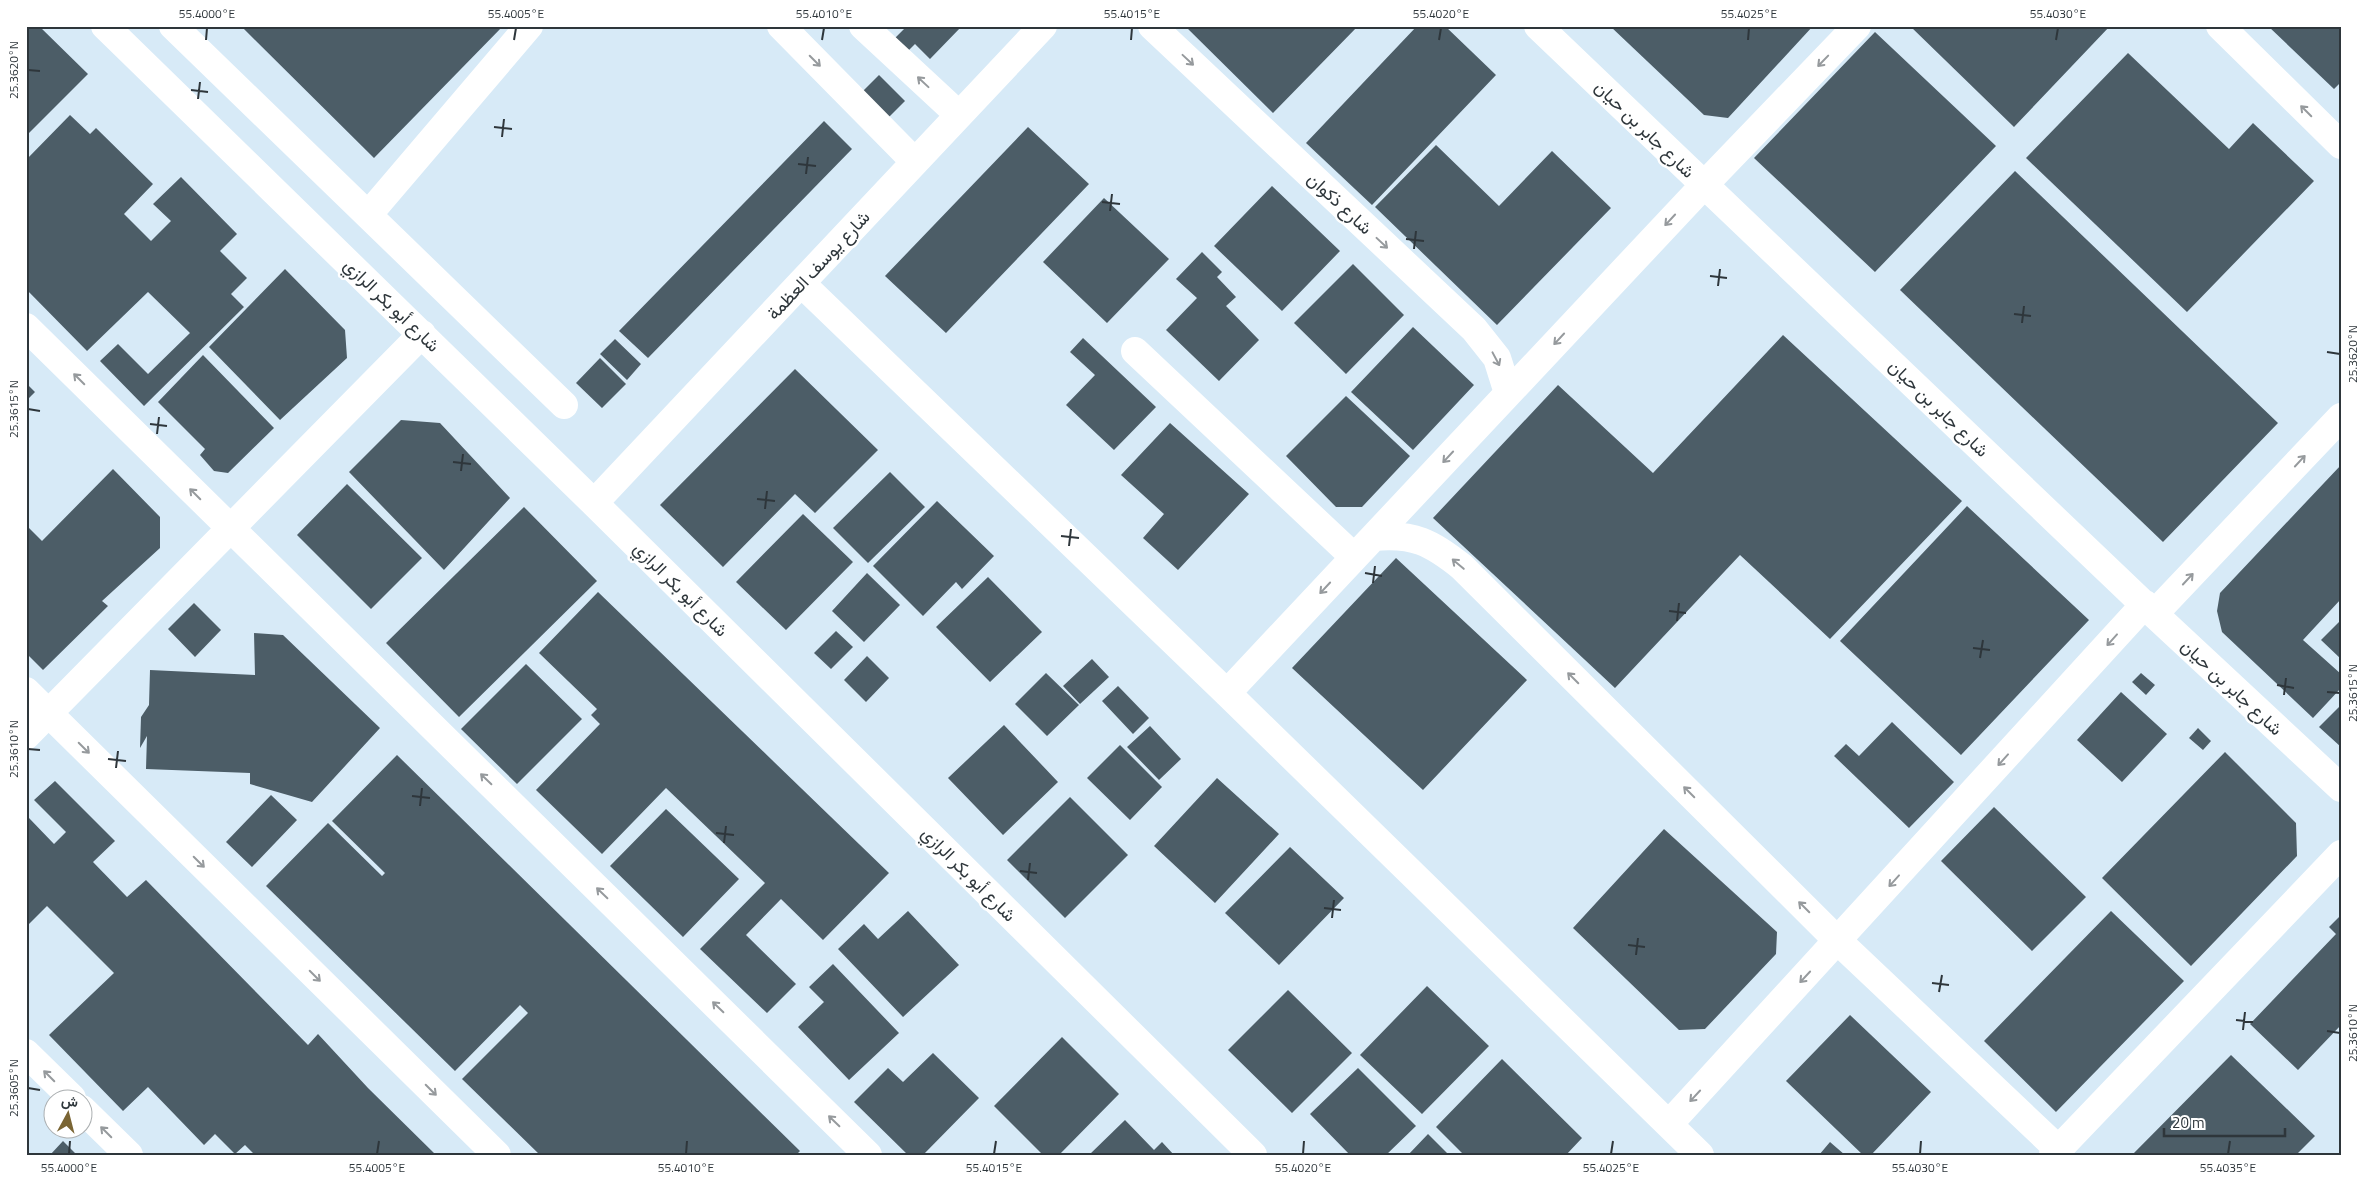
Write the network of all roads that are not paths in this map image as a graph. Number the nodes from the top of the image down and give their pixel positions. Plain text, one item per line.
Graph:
1 (105, 26) edge
2 (173, 26) edge
3 (529, 26) edge
4 (780, 26) edge
5 (863, 26) edge
6 (1043, 26) edge
7 (1152, 26) edge
8 (1538, 26) edge
9 (1857, 26) edge
10 (2220, 26) edge
11 (959, 115) junction
12 (2341, 145) edge
13 (915, 162) junction
14 (1704, 184) junction
15 (368, 216) junction
16 (801, 283) junction
17 (26, 328) edge
18 (422, 334) junction
19 (1135, 351) dead end
20 (1508, 393) junction
21 (564, 405) dead end
22 (2341, 417) edge
23 (594, 503) junction
24 (230, 528) junction
25 (1374, 536) junction
26 (1354, 557) junction
27 (2150, 609) junction
28 (26, 691) edge
29 (1227, 693) junction
30 (49, 713) junction
31 (26, 736) edge
32 (2341, 788) edge
33 (2341, 854) edge
34 (1838, 941) junction
35 (26, 1054) edge
36 (62, 1088) edge
37 (92, 1119) edge
38 (1669, 1124) junction
39 (2055, 1152) edge
40 (129, 1155) edge
41 (497, 1155) edge
42 (868, 1155) edge
43 (1253, 1155) edge
44 (1700, 1155) edge

1 - 18 street, شارع أبو بكر الرازي
2 - 15 street
3 - 15 street
4 -> 13 street
11 -> 5 street
6 - 11 street, شارع يوسف العظمة
7 -> 20 street, شارع ذكوان
8 - 14 street, شارع جابر بن حيان
9 -> 14 street
12 -> 10 street
11 - 13 street, شارع يوسف العظمة
13 - 16 street, شارع يوسف العظمة
14 -> 20 street
14 - 27 street, شارع جابر بن حيان
15 - 21 street
16 - 23 street, شارع يوسف العظمة
16 - 29 street
24 -> 17 street
18 - 23 street, شارع أبو بكر الرازي
18 - 24 street
19 - 26 street
20 -> 25 street
27 -> 22 street
23 - 43 street, شارع أبو بكر الرازي
24 - 30 street
42 -> 24 street
25 - 26 street
34 -> 25 street
26 -> 29 street
27 - 32 street, شارع جابر بن حيان
27 -> 34 street
28 - 30 street
29 - 38 street
30 - 31 street
30 -> 41 street
33 - 39 street
34 -> 38 street
34 - 39 street
36 -> 35 street
40 -> 37 street
38 - 44 street

